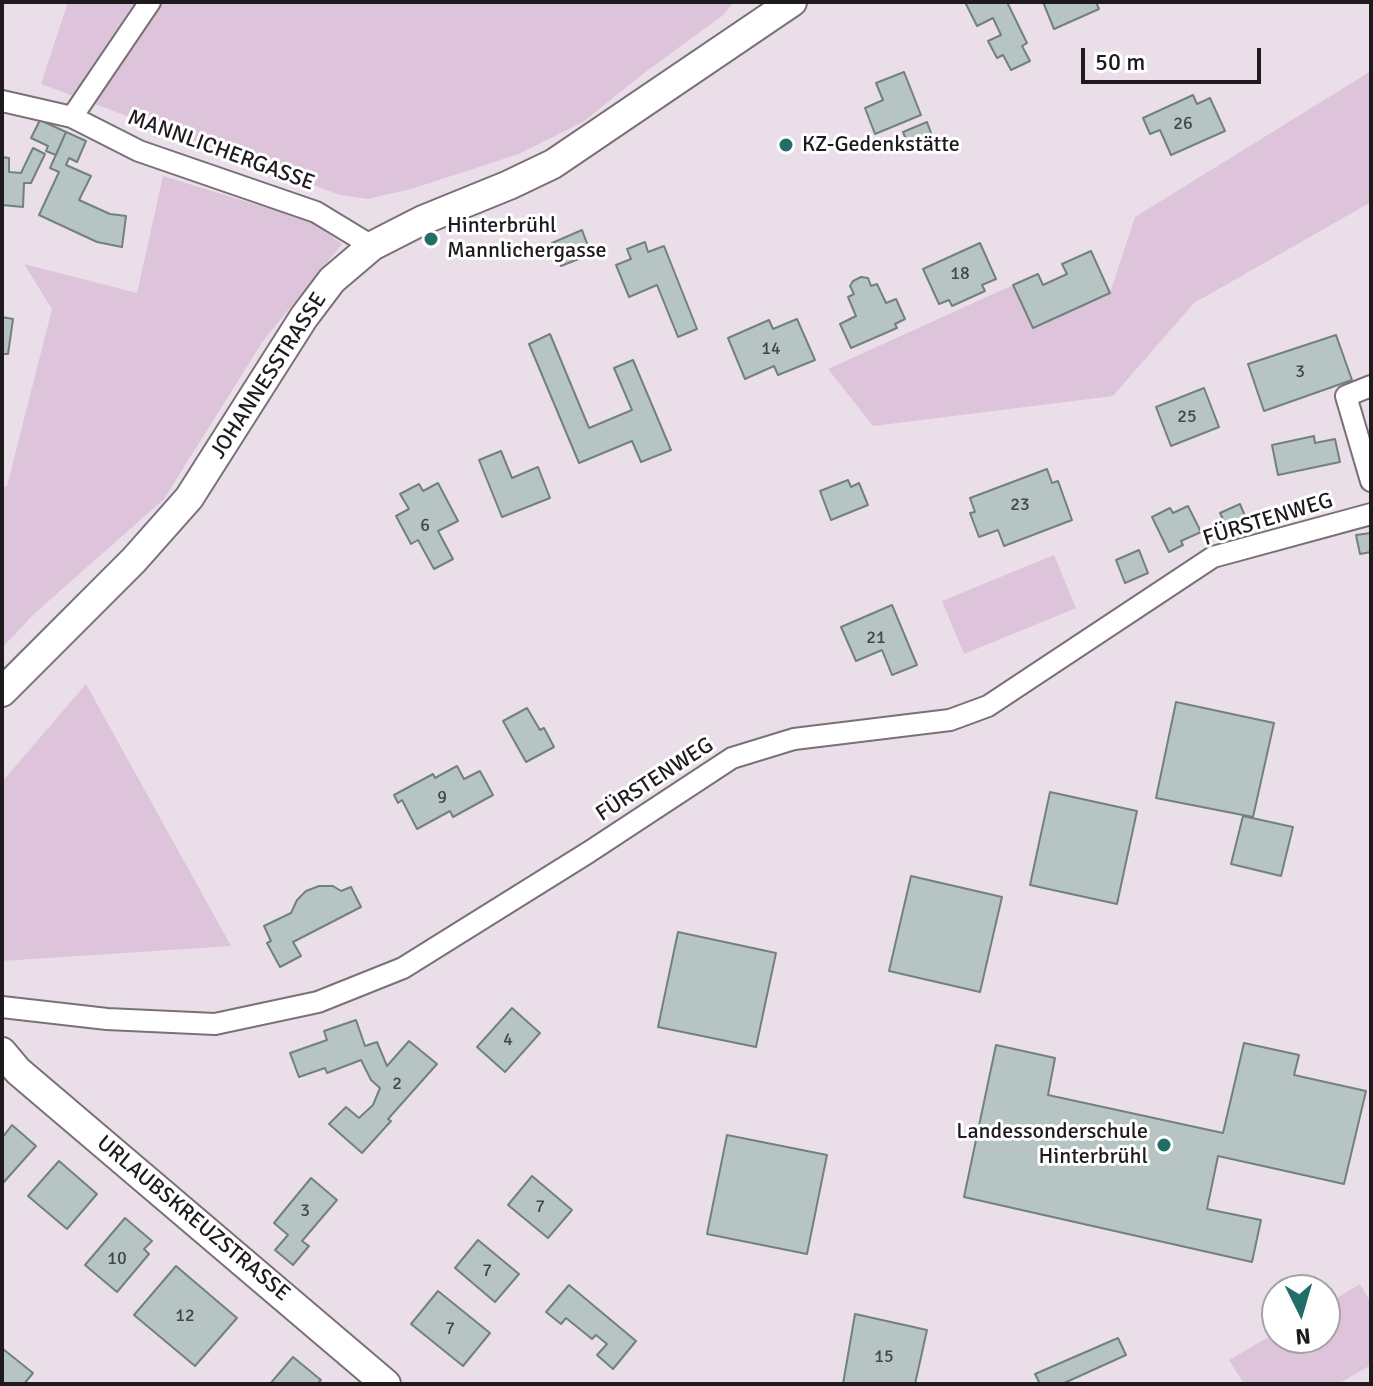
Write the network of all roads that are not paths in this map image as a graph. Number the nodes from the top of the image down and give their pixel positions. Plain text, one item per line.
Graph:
1 (150, 2) edge
2 (792, 2) edge
3 (2, 101) edge
4 (72, 117) junction
5 (372, 246) junction
6 (1371, 386) edge
7 (1371, 481) edge
8 (1371, 514) edge
9 (2, 692) edge
10 (2, 1007) edge
11 (2, 1052) edge
12 (386, 1384) edge

1 - 4 street
2 - 5 main road, JOHANNESSTRASSE
3 - 4 street, MANNLICHERGASSE
4 - 5 street, MANNLICHERGASSE
5 - 9 main road, JOHANNESSTRASSE
6 - 7 street
8 - 10 street, FÜRSTENWEG
11 - 12 main road, URLAUBSKREUZSTRASSE

